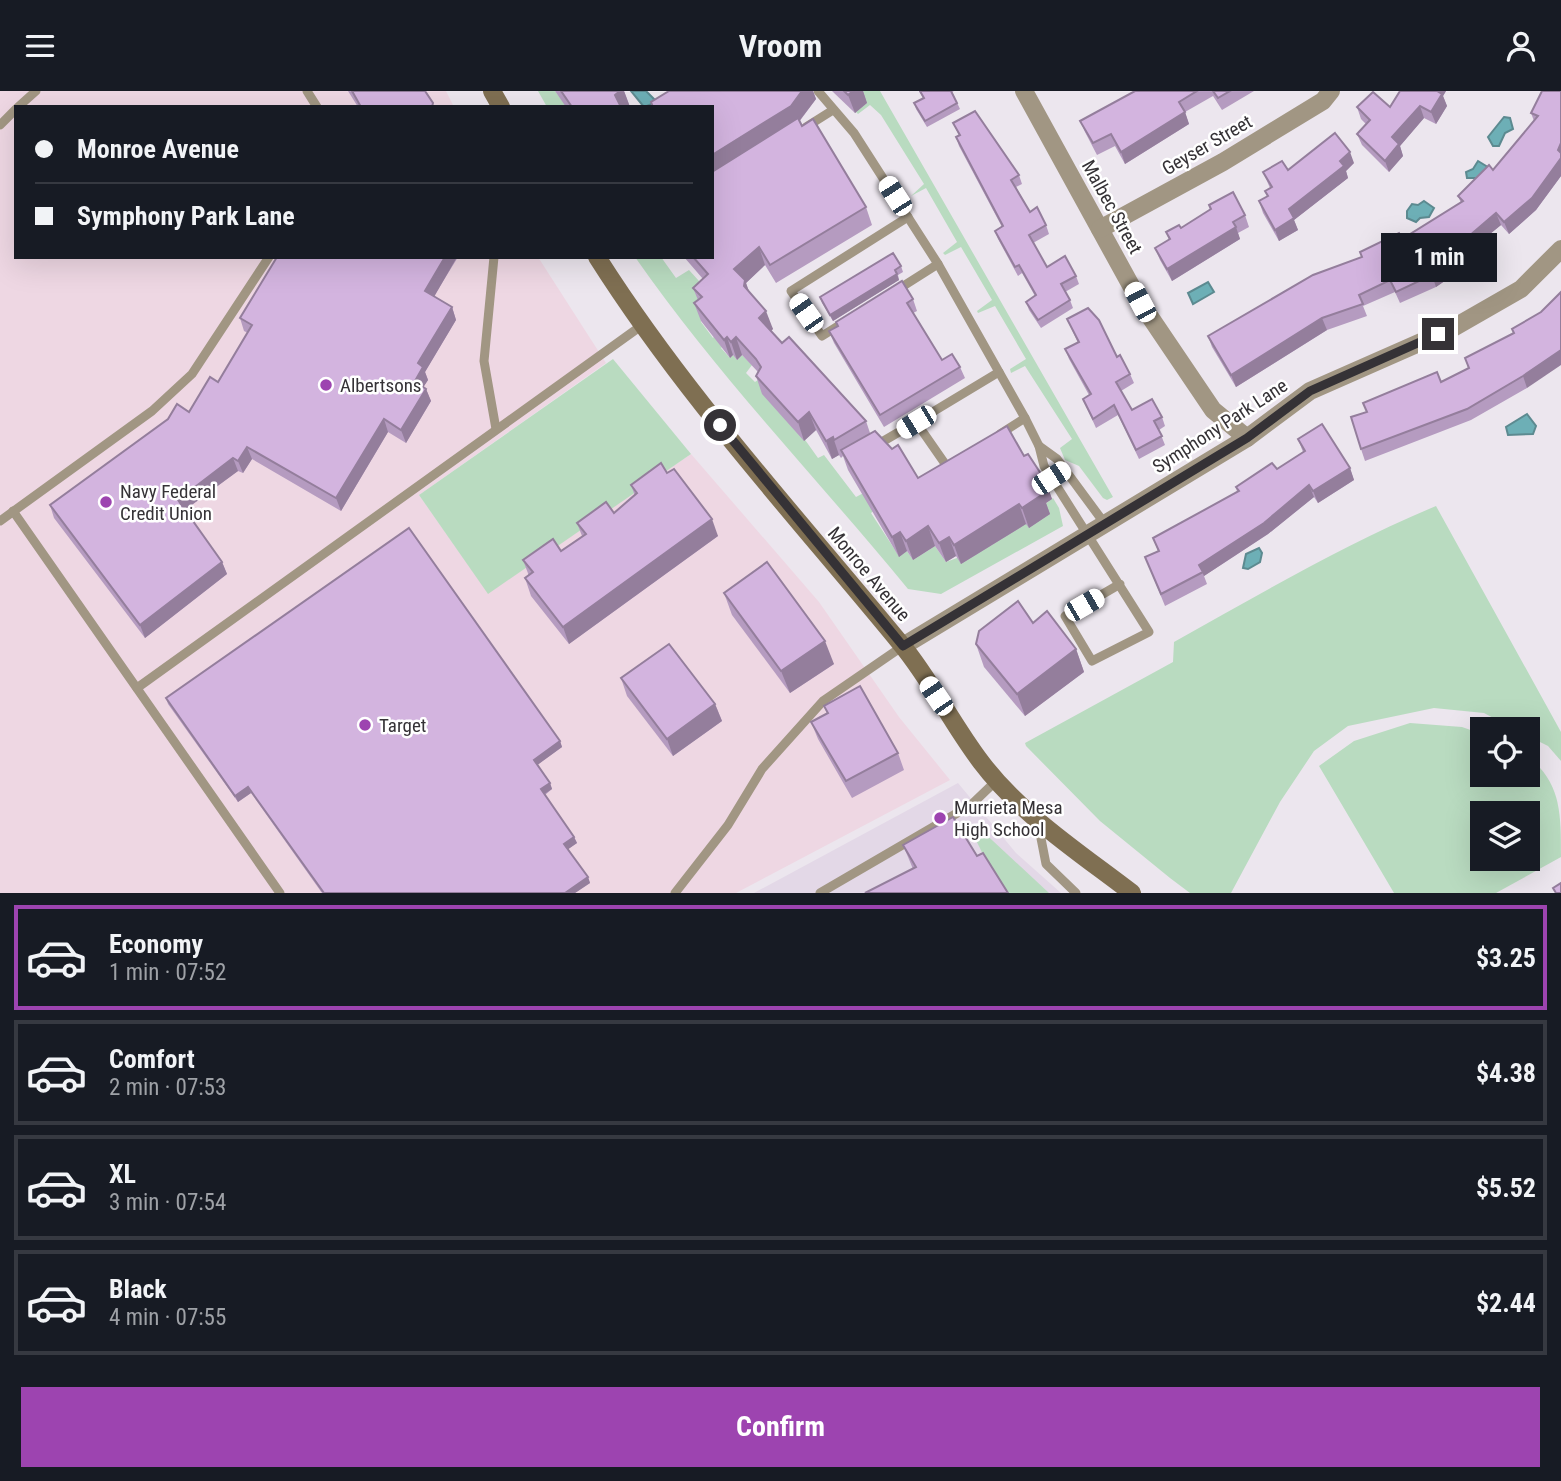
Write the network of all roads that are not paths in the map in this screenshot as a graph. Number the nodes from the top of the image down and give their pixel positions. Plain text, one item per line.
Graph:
1 (36, 91) edge
2 (818, 91) edge
3 (1024, 91) edge
4 (1331, 91) edge
5 (20, 105) edge
6 (833, 110) junction
7 (14, 111) edge
8 (0, 125) edge
9 (800, 131) edge
10 (908, 217) junction
11 (1100, 229) junction
12 (1561, 249) edge
13 (268, 259) edge
14 (494, 259) edge
15 (598, 259) edge
16 (938, 264) junction
17 (891, 293) edge
18 (856, 314) edge
19 (641, 326) junction
20 (999, 372) junction
21 (1025, 418) junction
22 (916, 422) junction
23 (496, 429) junction
24 (1247, 438) junction
25 (992, 439) edge
26 (1039, 446) junction
27 (868, 450) edge
28 (959, 460) edge
29 (1065, 469) junction
30 (1051, 478) junction
31 (13, 511) junction
32 (0, 521) edge
33 (1105, 524) junction
34 (1087, 534) junction
35 (1120, 585) junction
36 (903, 646) junction
37 (137, 688) junction
38 (997, 780) junction
39 (1038, 822) junction
40 (280, 893) edge
41 (675, 893) edge
42 (820, 893) edge
43 (1076, 893) edge
44 (1132, 893) edge

1 - 5 lane
2 - 6 lane
3 - 11 street, Malbec Street
4 - 11 street, Geyser Street
6 - 9 lane
6 - 10 lane
7 - 8 lane
10 - 16 lane
10 - 18 lane
11 - 24 street, Malbec Street
12 - 24 street, Symphony Park Lane
13 - 31 lane
14 - 23 lane
15 - 19 street, Monroe Avenue
16 - 17 lane
16 - 20 lane
19 - 23 lane
19 - 36 street, Monroe Avenue
20 - 21 lane
20 - 22 lane
21 - 25 lane
21 - 26 lane
22 - 27 lane
22 - 28 lane
23 - 37 lane
24 - 33 street, Symphony Park Lane
26 - 29 lane
26 - 30 lane
29 - 30 lane
29 - 33 lane
30 - 34 lane
31 - 32 lane
31 - 37 lane
33 - 34 street, Symphony Park Lane
34 - 35 lane
34 - 36 street, Symphony Park Lane
35 - 35 lane
36 - 38 street, Monroe Avenue
36 - 41 lane
37 - 40 lane
38 - 39 street, Monroe Avenue
38 - 42 lane
39 - 43 lane
39 - 44 street, Monroe Avenue

